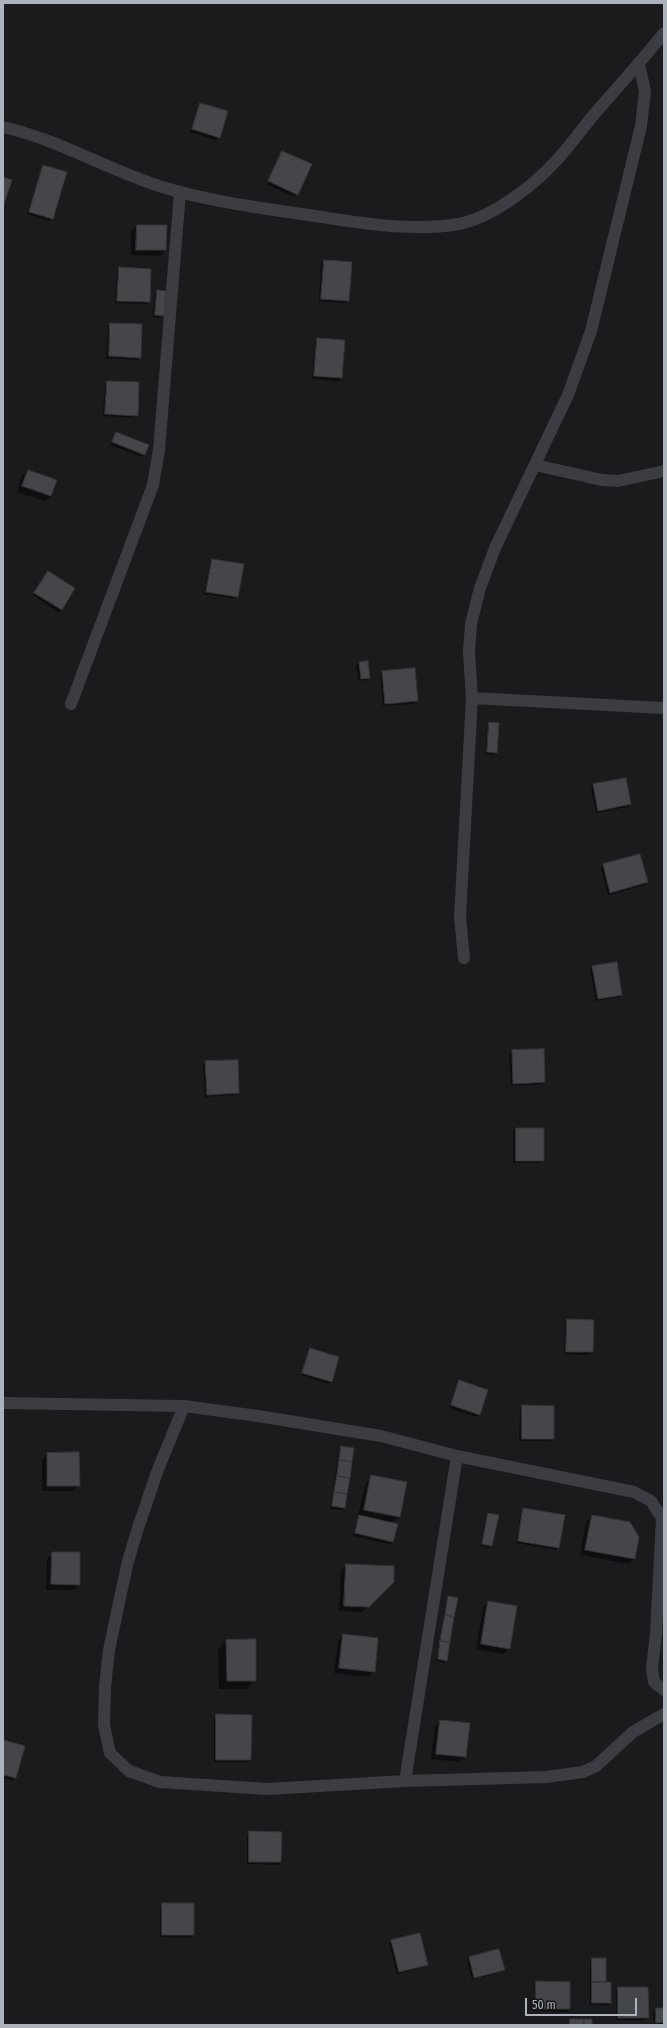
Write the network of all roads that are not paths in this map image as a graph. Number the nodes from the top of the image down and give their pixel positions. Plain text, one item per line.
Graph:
1 (664, 33) edge
2 (639, 64) junction
3 (3, 127) edge
4 (180, 192) junction
5 (535, 465) junction
6 (664, 471) edge
7 (472, 698) junction
8 (72, 704) dead end
9 (664, 708) edge
10 (464, 958) dead end
11 (3, 1402) edge
12 (184, 1406) junction
13 (457, 1456) junction
14 (664, 1690) edge
15 (664, 1714) edge
16 (405, 1781) junction

1 - 2 street
2 - 4 street
2 - 5 street
3 - 4 street
4 - 8 street
5 - 6 street
5 - 7 street
7 - 9 street
7 - 10 street
11 - 12 street
12 - 13 street
12 - 16 street
13 - 14 street
13 - 16 street
15 - 16 street

